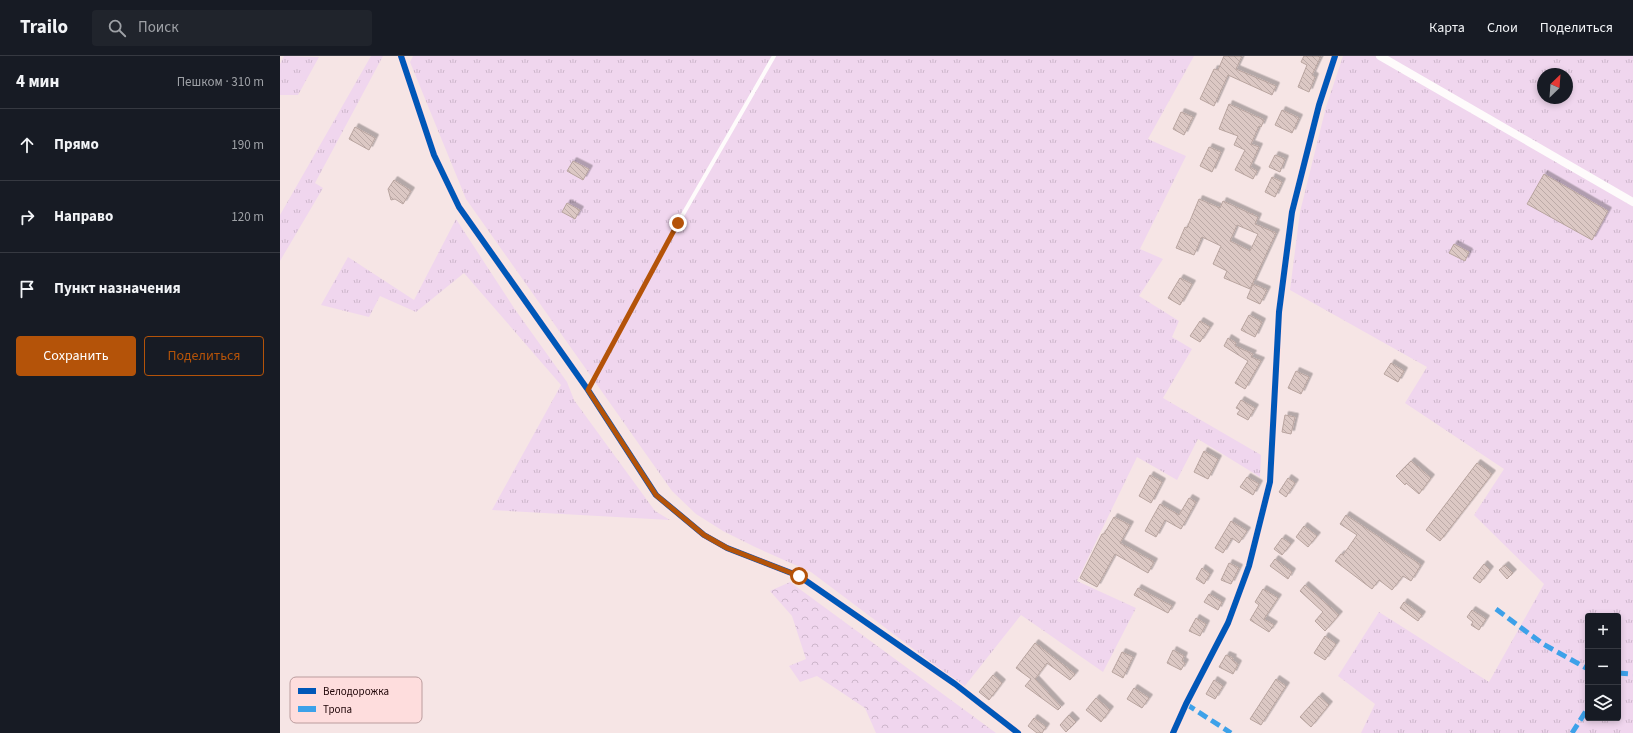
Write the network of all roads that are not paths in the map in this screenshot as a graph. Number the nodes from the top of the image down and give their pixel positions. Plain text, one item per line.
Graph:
1 (401, 56) edge
2 (774, 56) edge
3 (1335, 56) edge
4 (1380, 56) edge
5 (1633, 202) edge
6 (588, 390) junction
7 (1018, 733) edge
8 (1173, 733) edge

1 - 6 street
2 - 6 lane
3 - 8 street
4 - 5 street
6 - 7 street

